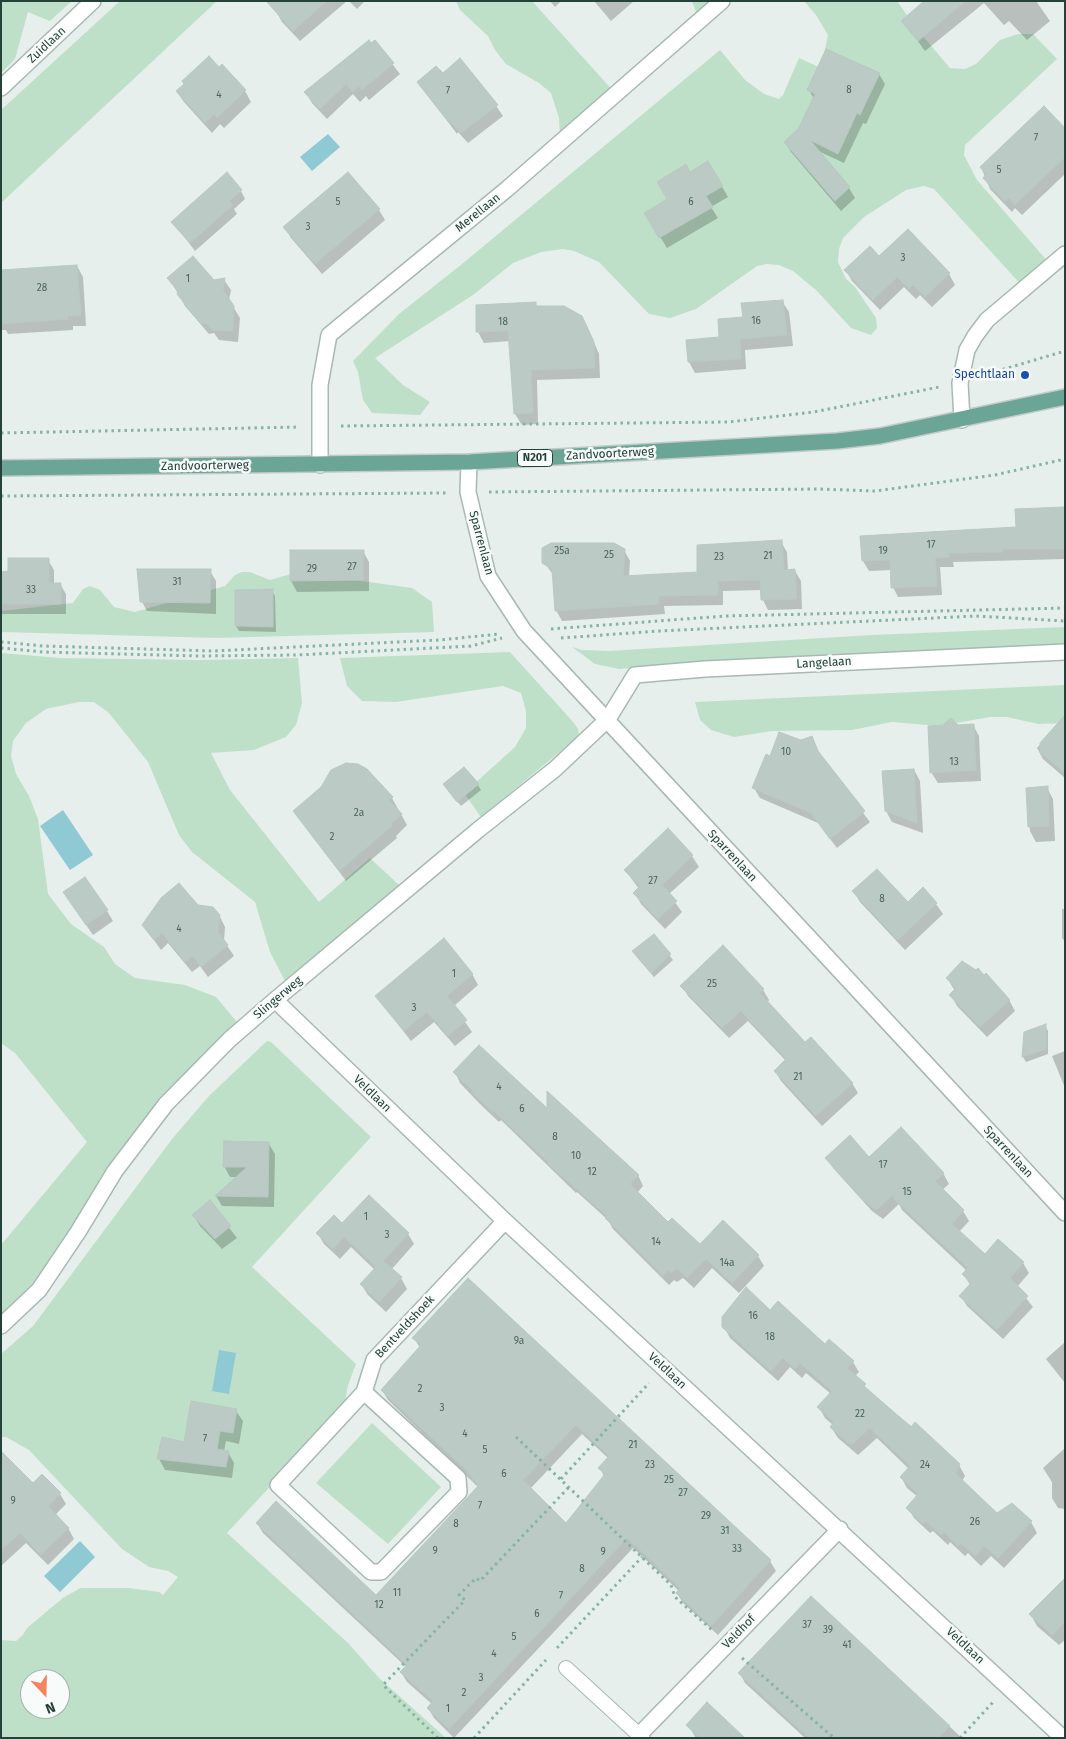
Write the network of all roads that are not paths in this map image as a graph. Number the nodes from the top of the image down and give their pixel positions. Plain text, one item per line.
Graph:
1 (93, 1) edge
2 (722, 1) edge
3 (1, 88) edge
4 (1065, 254) edge
5 (1065, 397) edge
6 (962, 420) junction
7 (469, 462) junction
8 (320, 464) junction
9 (1, 468) edge
10 (1065, 652) edge
11 (608, 719) junction
12 (275, 1000) junction
13 (1065, 1213) edge
14 (505, 1221) junction
15 (1, 1326) edge
16 (364, 1392) junction
17 (840, 1529) junction
18 (566, 1668) dead end
19 (640, 1736) edge
20 (1063, 1738) edge

1 - 3 street, Zuidlaan
2 - 8 street, Merellaan
4 - 6 street
5 - 6 main road, Zandvoorterweg / N201
6 - 7 main road, Zandvoorterweg / N201
7 - 8 main road, Zandvoorterweg / N201
7 - 11 street, Sparrenlaan
8 - 9 main road, Zandvoorterweg / N201
10 - 11 street, Langelaan
11 - 12 street, Slingerweg
11 - 13 street, Sparrenlaan
12 - 14 street, Veldlaan
12 - 15 street, Slingerweg
14 - 16 street, Bentveldshoek
14 - 17 street, Veldlaan
16 - 16 street, Bentveldshoek
17 - 19 street, Veldhof
17 - 20 street, Veldlaan
18 - 19 lane, Veldhof

